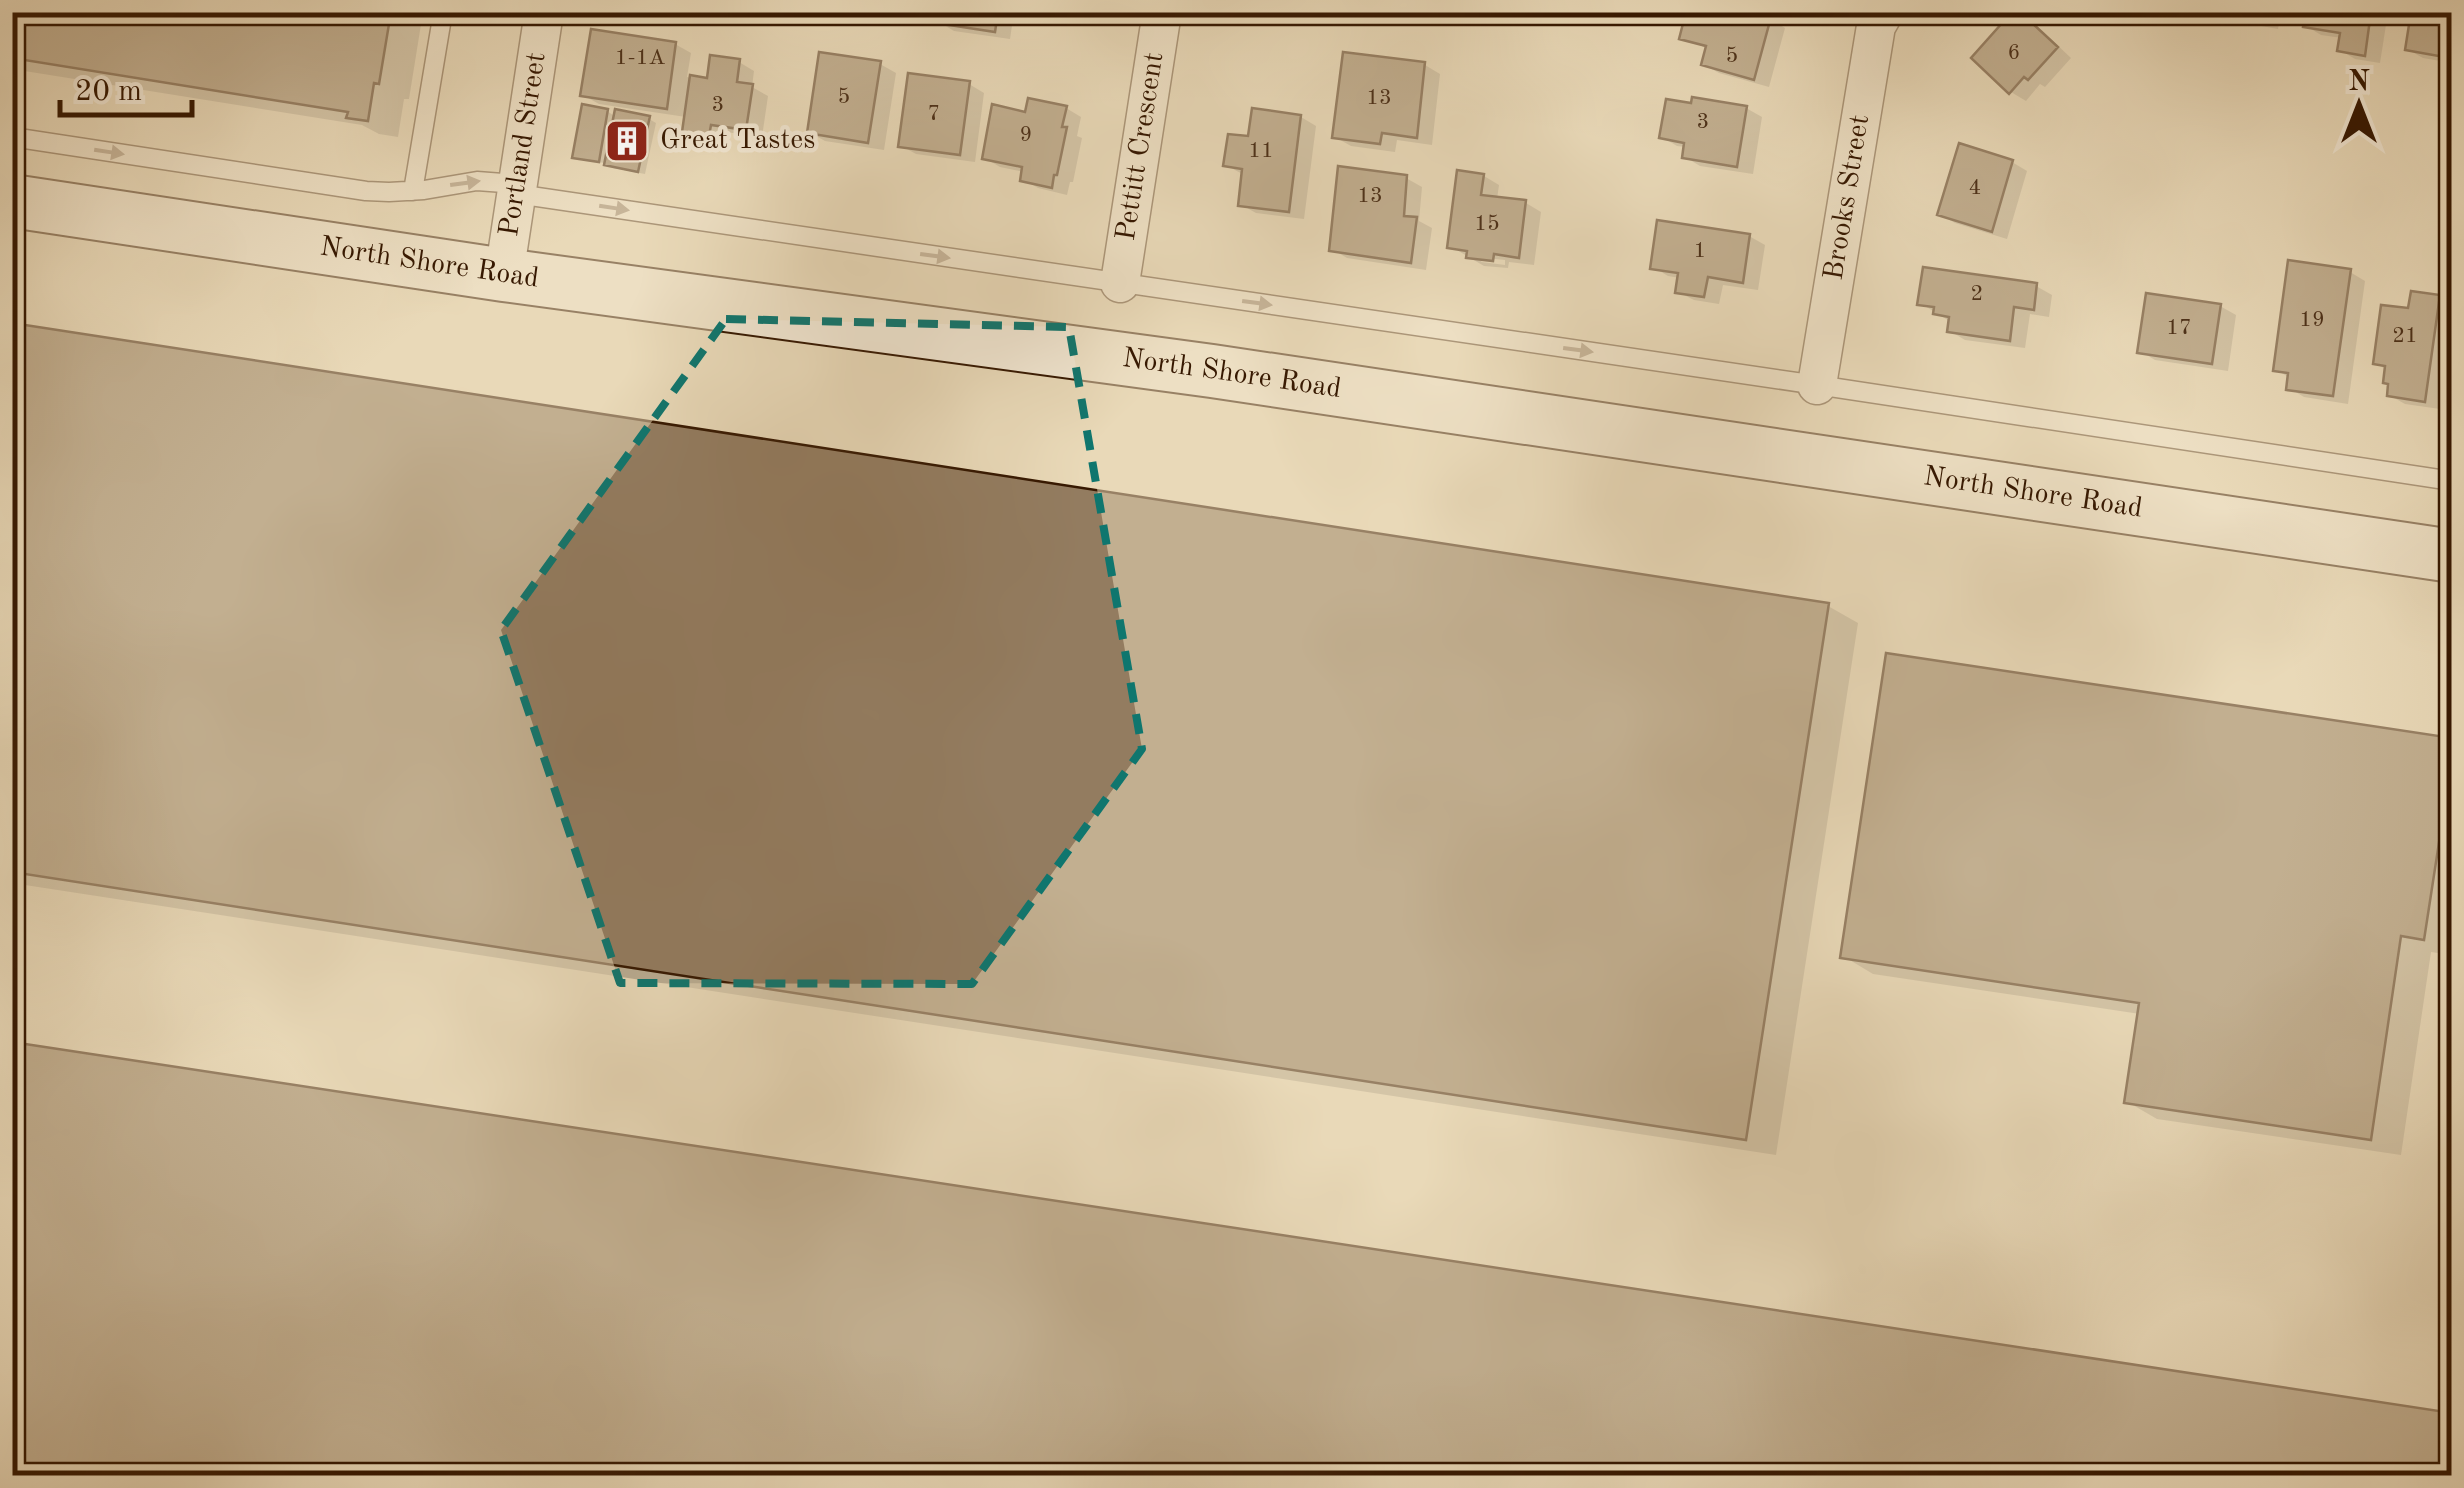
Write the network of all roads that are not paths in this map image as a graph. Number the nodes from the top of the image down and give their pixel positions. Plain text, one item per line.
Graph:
1 (443, 12) edge
2 (544, 12) edge
3 (1162, 12) edge
4 (1884, 12) edge
5 (12, 137) edge
6 (518, 189) junction
7 (413, 191) junction
8 (12, 201) edge
9 (504, 275) junction
10 (1120, 283) junction
11 (1818, 384) junction
12 (2452, 481) edge
13 (2452, 556) edge

1 - 7 lane
2 - 6 street, Portland Street
3 - 10 street, Pettitt Crescent
4 - 11 street, Brooks Street
5 -> 7 lane
7 -> 6 lane
6 - 9 street, Portland Street
6 -> 10 lane
8 - 9 main road, North Shore Road
9 - 13 main road, North Shore Road
10 -> 11 lane
11 - 12 lane

